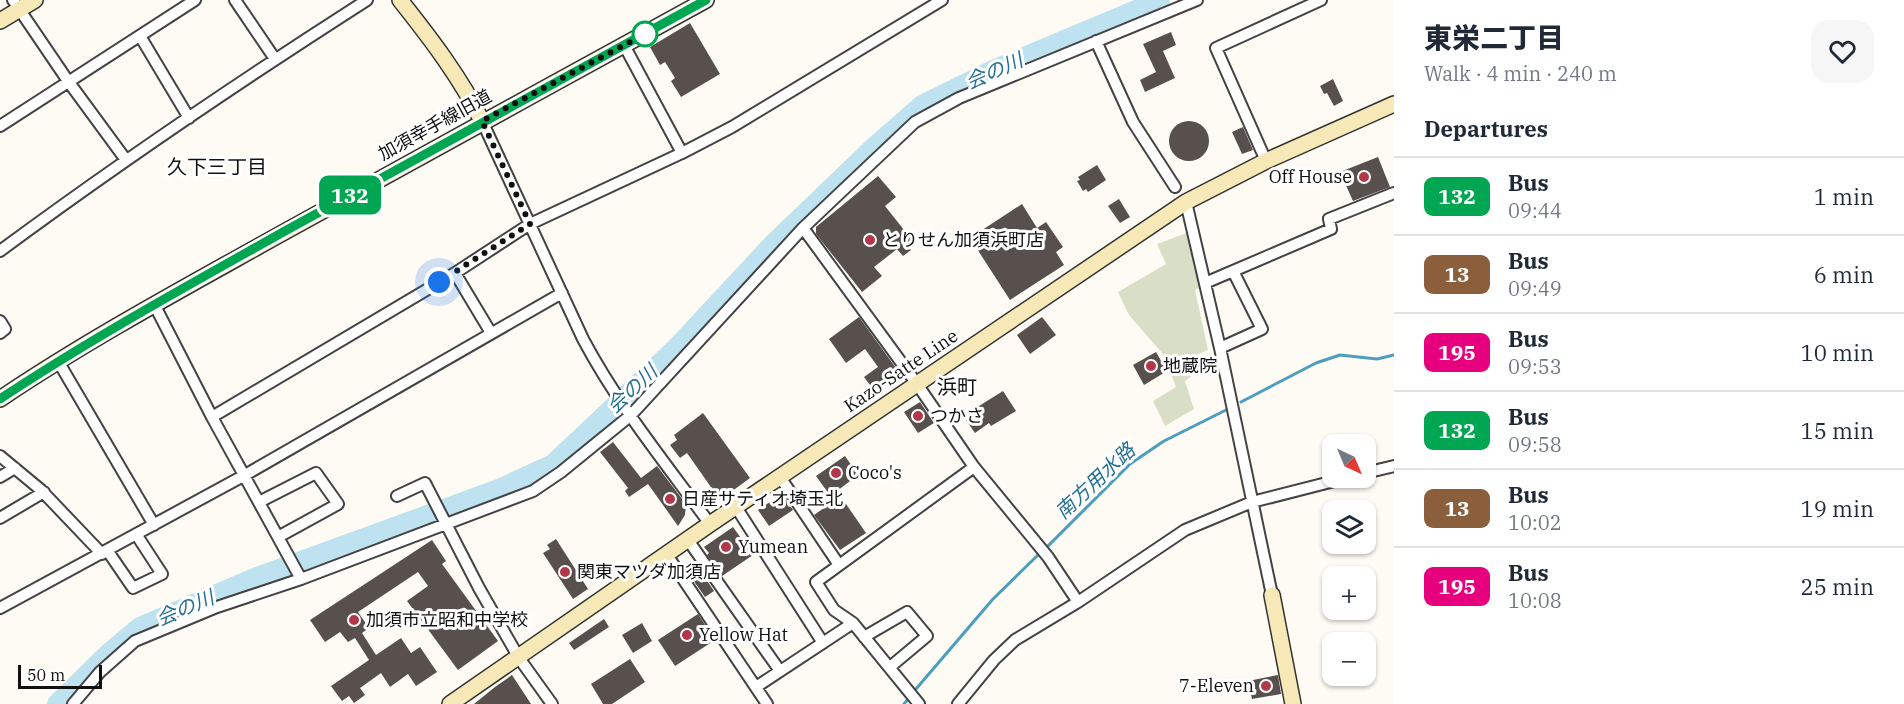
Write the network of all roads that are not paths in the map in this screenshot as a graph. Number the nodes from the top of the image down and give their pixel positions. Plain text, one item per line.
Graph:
1 (35, 0) edge
2 (195, 0) edge
3 (235, 0) edge
4 (367, 0) edge
5 (400, 0) edge
6 (706, 0) edge
7 (942, 0) edge
8 (1197, 0) edge
9 (1321, 0) edge
10 (16, 5) edge
11 (0, 21) edge
12 (140, 36) junction
13 (1096, 41) junction
14 (624, 45) junction
15 (275, 59) junction
16 (68, 81) junction
17 (1394, 104) edge
18 (189, 118) junction
19 (482, 121) junction
20 (0, 126) edge
21 (682, 153) junction
22 (126, 160) junction
23 (1266, 161) junction
24 (1175, 187) dead end
25 (1394, 193) edge
26 (1186, 202) junction
27 (530, 224) junction
28 (803, 228) junction
29 (1, 247) edge
30 (1233, 271) junction
31 (455, 273) junction
32 (1205, 283) junction
33 (562, 293) junction
34 (154, 304) junction
35 (0, 321) edge
36 (0, 333) edge
37 (491, 333) junction
38 (1220, 348) junction
39 (58, 361) junction
40 (917, 384) junction
41 (0, 399) edge
42 (629, 412) junction
43 (212, 417) junction
44 (0, 456) edge
45 (1394, 466) edge
46 (974, 467) junction
47 (15, 468) junction
48 (1376, 470) edge
49 (244, 475) junction
50 (0, 477) edge
51 (780, 477) junction
52 (1322, 484) edge
53 (44, 492) junction
54 (398, 496) dead end
55 (259, 502) junction
56 (1252, 502) junction
57 (736, 507) junction
58 (0, 518) edge
59 (447, 524) junction
60 (710, 524) junction
61 (154, 525) junction
62 (136, 534) junction
63 (278, 537) junction
64 (687, 540) junction
65 (105, 552) junction
66 (668, 555) junction
67 (839, 564) junction
68 (301, 579) junction
69 (1272, 595) joint
70 (1078, 602) junction
71 (0, 608) edge
72 (852, 623) junction
73 (864, 637) junction
74 (823, 643) junction
75 (519, 658) junction
76 (890, 667) junction
77 (780, 671) junction
78 (756, 687) junction
79 (73, 704) edge
80 (450, 704) edge
81 (552, 704) edge
82 (767, 704) edge
83 (920, 704) edge
84 (958, 704) edge
85 (1293, 704) edge

1 - 10 main road
2 - 12 street
3 - 15 street
4 - 15 street
5 - 19 main road
6 - 14 main road, 加須幸手線旧道
7 - 21 street
8 - 13 street
9 - 23 street
10 - 11 main road
10 - 16 street
12 - 16 street
12 - 18 street
13 - 24 street
13 - 28 street
14 - 19 main road, 加須幸手線旧道
14 - 21 street
15 - 18 street
16 - 20 street
16 - 22 street
17 - 23 main road, Kazo-Satte Line
18 - 22 street
19 - 27 street
19 - 34 main road, 加須幸手線旧道
21 - 27 street
22 - 29 street
23 - 26 main road, Kazo-Satte Line
25 - 30 street
26 - 32 street
26 - 40 main road, Kazo-Satte Line
27 - 31 street
27 - 33 street
28 - 40 street
28 - 42 street
30 - 32 street
30 - 38 street
31 - 37 street
31 - 43 street
32 - 38 street
33 - 37 street
33 - 42 street
34 - 39 main road, 加須幸手線旧道
34 - 43 street
35 - 36 street
37 - 49 street
38 - 56 street
39 - 41 main road, 加須幸手線旧道
39 - 61 street
40 - 46 street
40 - 51 main road, Kazo-Satte Line
42 - 59 street
42 - 60 street
43 - 49 street
44 - 47 street
45 - 48 street
46 - 67 street
46 - 70 street
47 - 50 street
47 - 53 street
49 - 55 street
49 - 61 street
51 - 57 main road, Kazo-Satte Line
51 - 67 street
52 - 56 street
53 - 58 street
53 - 65 street
54 - 59 street
55 - 63 street
55 - 63 street
56 - 69 street
56 - 70 street
57 - 60 main road, Kazo-Satte Line
57 - 74 street
59 - 68 street
59 - 75 street
60 - 64 main road, Kazo-Satte Line
61 - 62 street
62 - 65 street
62 - 65 street
63 - 68 street
64 - 66 main road, Kazo-Satte Line
64 - 77 street
65 - 71 street
66 - 75 main road, Kazo-Satte Line
66 - 78 street
67 - 72 street
68 - 79 street
69 - 85 main road
70 - 84 street
72 - 73 street
72 - 74 street
73 - 76 street
73 - 76 street
74 - 77 street
75 - 80 main road, Kazo-Satte Line
75 - 81 street
76 - 83 street
77 - 78 street
78 - 82 street

